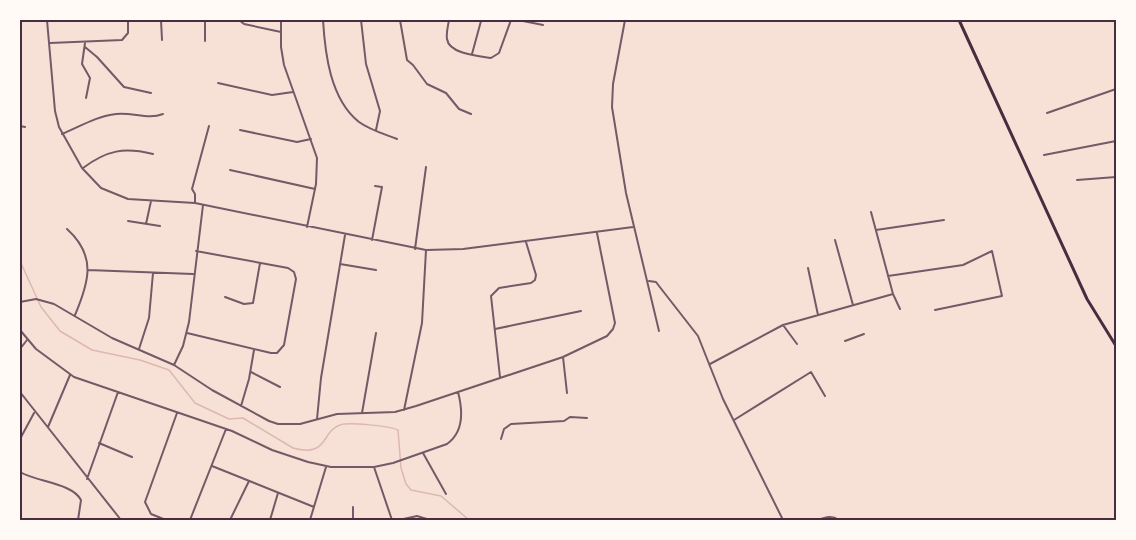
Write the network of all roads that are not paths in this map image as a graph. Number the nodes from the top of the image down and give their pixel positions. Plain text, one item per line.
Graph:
1 (47, 20) edge
2 (128, 20) edge
3 (161, 20) edge
4 (205, 20) edge
5 (239, 20) edge
6 (281, 20) edge
7 (323, 20) edge
8 (361, 20) edge
9 (400, 20) edge
10 (449, 20) edge
11 (511, 20) edge
12 (518, 20) edge
13 (625, 20) edge
14 (959, 20) edge
15 (481, 21) edge
16 (543, 25) dead end
17 (281, 32) junction
18 (162, 40) dead end
19 (205, 41) dead end
20 (50, 43) junction
21 (85, 43) junction
22 (85, 47) junction
23 (472, 54) junction
24 (218, 84) dead end
25 (1116, 89) edge
26 (293, 92) junction
27 (151, 93) dead end
28 (86, 98) dead end
29 (1047, 113) dead end
30 (163, 114) dead end
31 (471, 114) dead end
32 (20, 126) edge
33 (209, 126) dead end
34 (25, 127) dead end
35 (240, 130) dead end
36 (376, 130) junction
37 (62, 134) junction
38 (311, 139) junction
39 (397, 139) dead end
40 (1116, 141) edge
41 (153, 154) dead end
42 (1044, 154) dead end
43 (426, 167) dead end
44 (82, 168) junction
45 (231, 170) dead end
46 (1116, 177) edge
47 (1077, 180) dead end
48 (375, 186) dead end
49 (315, 189) junction
50 (152, 201) junction
51 (195, 203) junction
52 (203, 205) junction
53 (871, 212) dead end
54 (944, 220) dead end
55 (128, 221) dead end
56 (146, 224) junction
57 (160, 226) dead end
58 (307, 226) junction
59 (633, 227) junction
60 (67, 229) dead end
61 (876, 230) junction
62 (597, 233) junction
63 (345, 235) junction
64 (372, 240) junction
65 (835, 240) dead end
66 (526, 242) junction
67 (415, 249) junction
68 (426, 250) junction
69 (196, 251) junction
70 (260, 263) junction
71 (340, 264) junction
72 (808, 268) dead end
73 (88, 270) junction
74 (376, 270) dead end
75 (153, 272) junction
76 (194, 274) junction
77 (888, 276) junction
78 (648, 281) junction
79 (893, 294) junction
80 (225, 297) dead end
81 (20, 302) edge
82 (853, 305) junction
83 (900, 309) dead end
84 (935, 310) dead end
85 (580, 311) dead end
86 (75, 315) junction
87 (818, 315) junction
88 (783, 325) junction
89 (494, 329) junction
90 (20, 330) edge
91 (659, 331) dead end
92 (187, 333) junction
93 (376, 333) dead end
94 (864, 334) dead end
95 (27, 340) junction
96 (845, 341) dead end
97 (797, 344) dead end
98 (1116, 346) edge
99 (20, 349) edge
100 (139, 349) junction
101 (254, 350) junction
102 (563, 357) junction
103 (710, 364) junction
104 (174, 365) junction
105 (251, 372) junction
106 (70, 375) junction
107 (500, 377) junction
108 (280, 387) dead end
109 (20, 392) edge
110 (118, 392) junction
111 (458, 392) junction
112 (567, 393) dead end
113 (825, 396) dead end
114 (241, 406) junction
115 (404, 410) junction
116 (35, 412) junction
117 (177, 413) junction
118 (362, 413) junction
119 (587, 418) dead end
120 (317, 420) junction
121 (734, 420) junction
122 (48, 427) junction
123 (226, 429) junction
124 (20, 439) edge
125 (501, 439) dead end
126 (99, 443) junction
127 (423, 453) junction
128 (132, 457) dead end
129 (212, 466) junction
130 (326, 466) junction
131 (374, 466) junction
132 (20, 472) edge
133 (87, 479) junction
134 (249, 481) junction
135 (279, 494) junction
136 (446, 494) dead end
137 (314, 507) junction
138 (353, 507) dead end
139 (78, 520) edge
140 (121, 520) edge
141 (166, 520) edge
142 (190, 520) edge
143 (230, 520) edge
144 (270, 520) edge
145 (310, 520) edge
146 (353, 520) edge
147 (392, 520) edge
148 (399, 520) edge
149 (430, 520) edge
150 (783, 520) edge
151 (818, 520) edge
152 (839, 520) edge

1 - 20 street
2 - 21 street
3 - 18 street
4 - 19 street
5 - 17 street
6 - 17 street
7 - 36 street
8 - 36 street
9 - 31 street
10 - 23 street
11 - 23 street
12 - 16 street
13 - 59 street
14 - 98 main road
15 - 23 street
17 - 26 street
20 - 21 street
20 - 37 street
21 - 22 street
22 - 27 street
22 - 28 street
24 - 26 street
25 - 29 street
26 - 38 street
30 - 37 street
32 - 34 street
33 - 51 street
35 - 38 street
36 - 39 street
37 - 44 street
38 - 49 street
40 - 42 street
41 - 44 street
43 - 67 street
44 - 50 street
45 - 49 street
46 - 47 street
48 - 64 street
49 - 58 street
50 - 51 street
50 - 56 street
51 - 52 street
52 - 58 street
52 - 69 street
53 - 61 street
54 - 61 street
55 - 56 street
56 - 57 street
58 - 63 street
59 - 62 street
59 - 78 street
60 - 73 street
61 - 77 street
62 - 66 street
62 - 102 street
63 - 64 street
63 - 71 street
64 - 67 street
65 - 82 street
66 - 68 street
66 - 89 street
67 - 68 street
68 - 115 street
69 - 70 street
69 - 76 street
70 - 80 street
70 - 101 street
71 - 74 street
71 - 120 street
72 - 87 street
73 - 75 street
73 - 86 street
75 - 76 street
75 - 100 street
76 - 92 street
77 - 79 street
77 - 84 street
78 - 91 street
78 - 103 street
79 - 82 street
79 - 83 street
81 - 86 street
82 - 87 street
85 - 89 street
86 - 100 street
87 - 88 street
88 - 97 street
88 - 103 street
89 - 107 street
90 - 95 street
92 - 101 street
92 - 104 street
93 - 118 street
94 - 96 street
95 - 99 street
95 - 106 street
100 - 104 street
101 - 105 street
102 - 107 street
102 - 112 street
103 - 121 street
104 - 114 street
105 - 108 street
105 - 114 street
106 - 110 street
106 - 122 street
107 - 111 street
109 - 116 street
110 - 117 street
110 - 126 street
111 - 115 street
111 - 127 street
113 - 121 street
114 - 120 street
115 - 118 street
116 - 122 street
116 - 124 street
117 - 123 street
117 - 141 street
118 - 120 street
119 - 125 street
121 - 150 street
122 - 133 street
123 - 129 street
123 - 130 street
126 - 128 street
126 - 133 street
127 - 131 street
127 - 136 street
129 - 134 street
129 - 142 street
130 - 131 street
130 - 137 street
131 - 147 street
132 - 139 street
133 - 140 street
134 - 135 street
134 - 143 street
135 - 137 street
135 - 144 street
137 - 145 street
138 - 146 street
148 - 149 street
151 - 152 street

